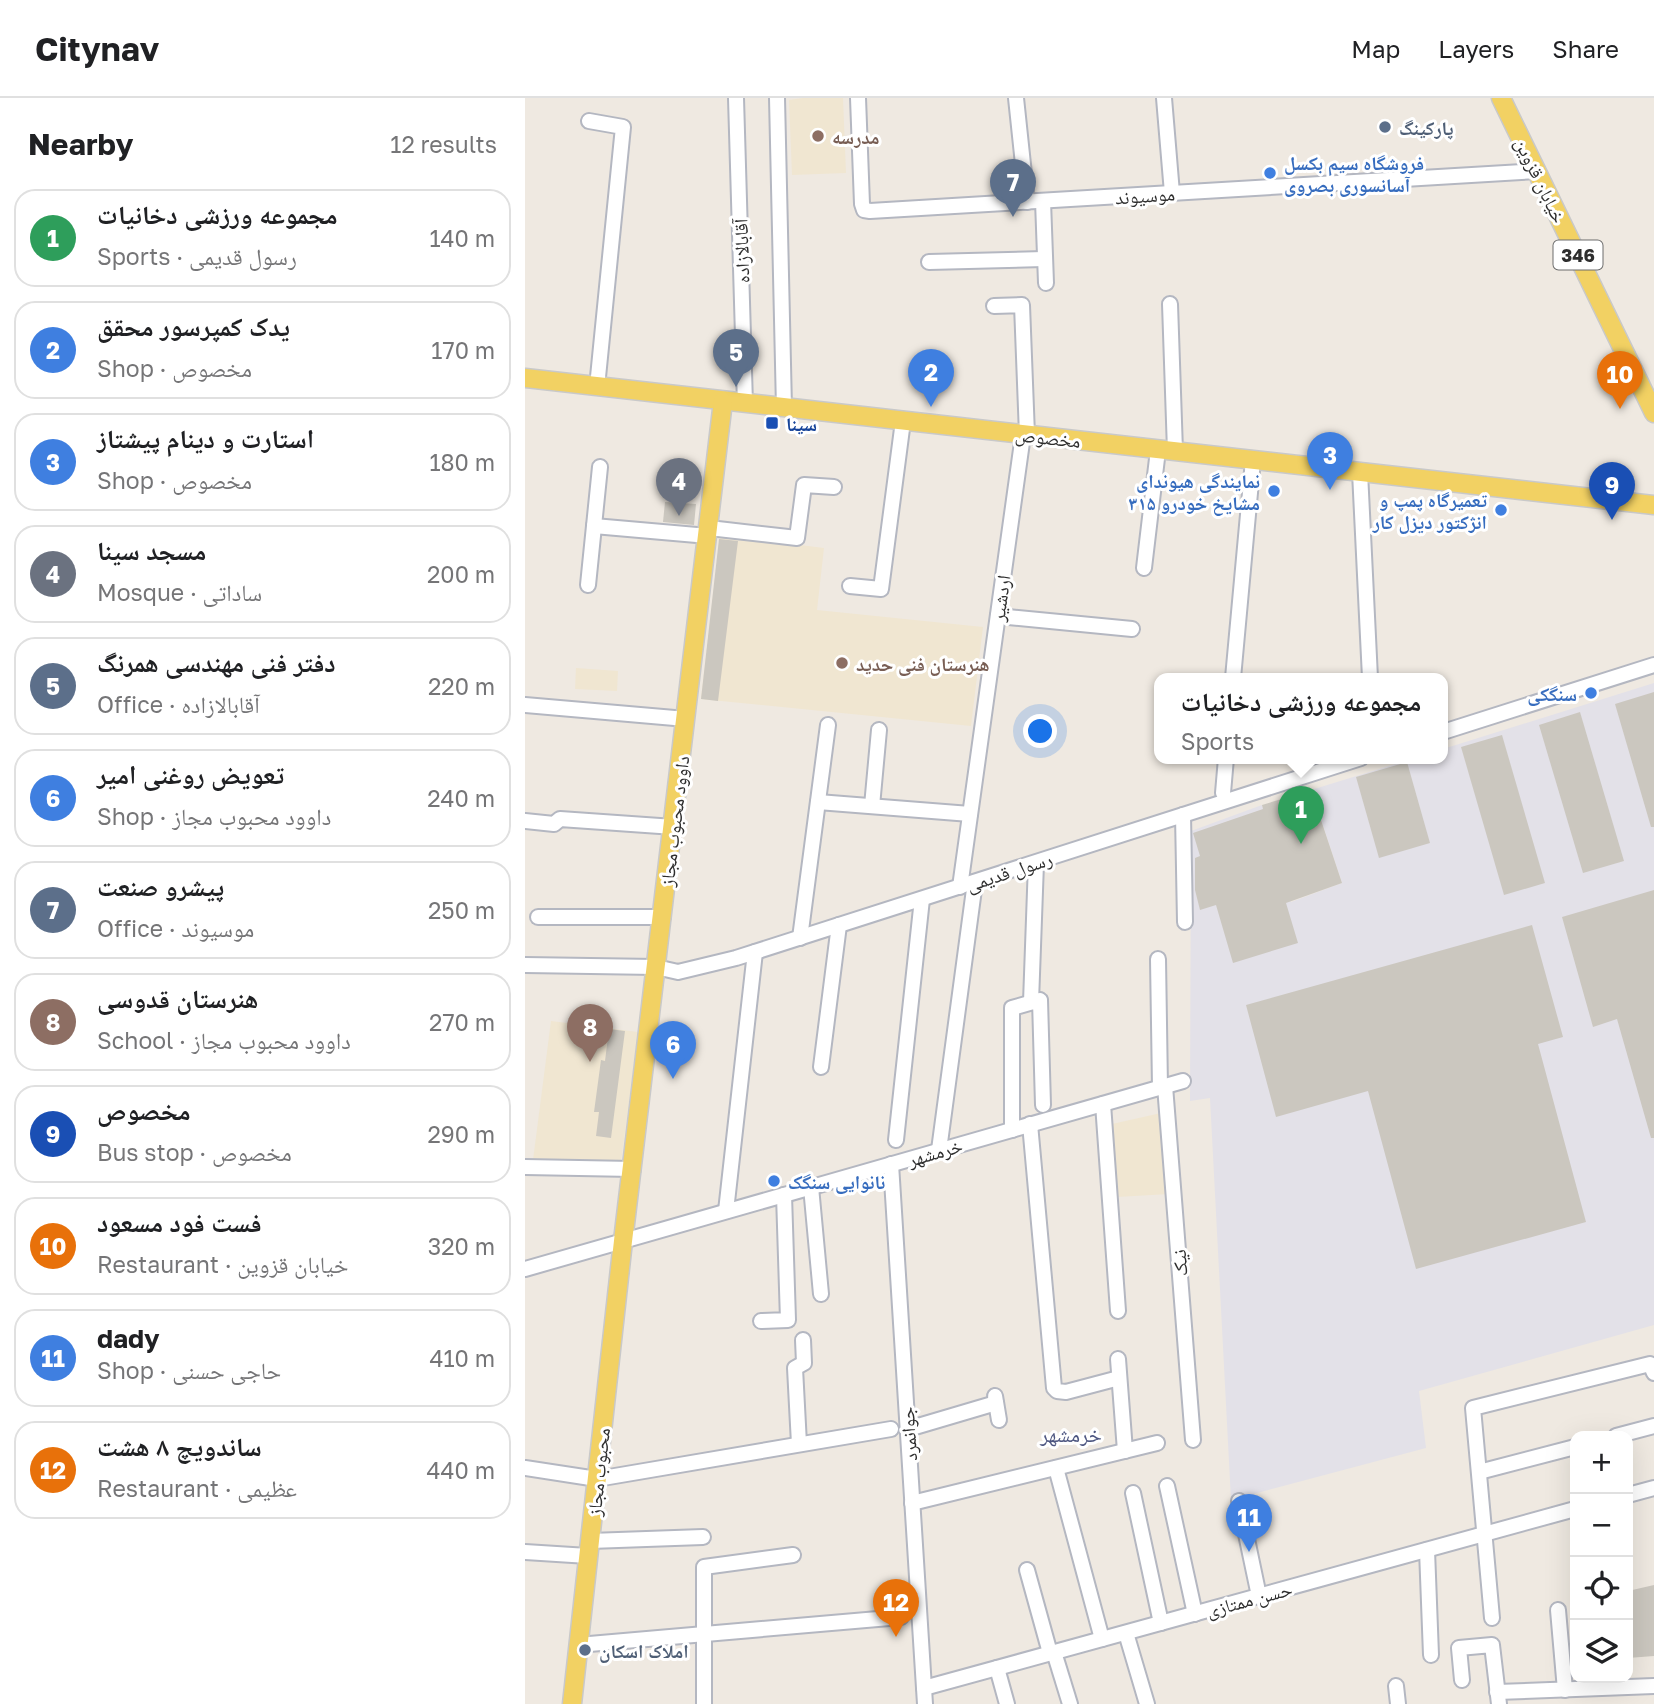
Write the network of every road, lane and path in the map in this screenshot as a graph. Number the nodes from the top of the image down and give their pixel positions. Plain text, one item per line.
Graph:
1 (736, 98) edge
2 (777, 98) edge
3 (858, 98) edge
4 (1016, 98) edge
5 (1164, 98) edge
6 (1501, 98) edge
7 (589, 121) dead end
8 (1537, 171) junction
9 (1173, 193) junction
10 (1043, 201) junction
11 (1027, 202) junction
12 (1044, 259) junction
13 (929, 262) dead end
14 (1046, 283) dead end
15 (1170, 304) dead end
16 (994, 306) dead end
17 (525, 378) edge
18 (597, 387) junction
19 (723, 401) junction
20 (745, 404) junction
21 (784, 408) junction
22 (1654, 413) edge
23 (903, 421) junction
24 (1025, 435) junction
25 (1167, 451) junction
26 (1253, 460) junction
27 (600, 467) dead end
28 (1360, 472) junction
29 (834, 488) dead end
30 (1654, 505) edge
31 (594, 526) junction
32 (708, 532) junction
33 (1144, 568) dead end
34 (587, 585) dead end
35 (850, 586) dead end
36 (997, 616) junction
37 (1132, 629) dead end
38 (1654, 664) edge
39 (1233, 673) edge
40 (1370, 673) edge
41 (525, 705) edge
42 (686, 719) junction
43 (828, 725) dead end
44 (880, 730) dead end
45 (1448, 730) edge
46 (1225, 764) edge
47 (1342, 764) edge
48 (1223, 793) dead end
49 (818, 802) junction
50 (872, 806) junction
51 (970, 814) junction
52 (1184, 815) junction
53 (525, 821) edge
54 (674, 827) junction
55 (1036, 863) junction
56 (968, 884) junction
57 (922, 899) junction
58 (538, 917) dead end
59 (663, 917) junction
60 (1185, 922) dead end
61 (839, 925) junction
62 (800, 938) junction
63 (755, 952) junction
64 (1158, 959) dead end
65 (525, 965) edge
66 (656, 967) junction
67 (1031, 1002) junction
68 (821, 1067) dead end
69 (1183, 1081) dead end
70 (1163, 1087) junction
71 (1103, 1104) junction
72 (1043, 1105) dead end
73 (1030, 1124) junction
74 (1012, 1130) junction
75 (896, 1140) dead end
76 (939, 1150) junction
77 (891, 1164) junction
78 (525, 1167) edge
79 (633, 1168) junction
80 (811, 1187) junction
81 (784, 1195) junction
82 (726, 1211) junction
83 (624, 1241) junction
84 (525, 1269) edge
85 (821, 1294) dead end
86 (1118, 1311) dead end
87 (761, 1321) dead end
88 (803, 1340) dead end
89 (1118, 1359) dead end
90 (1652, 1368) edge
91 (1119, 1378) junction
92 (999, 1420) dead end
93 (1654, 1426) edge
94 (891, 1429) dead end
95 (908, 1429) junction
96 (1633, 1432) edge
97 (1193, 1440) dead end
98 (1157, 1443) dead end
99 (799, 1444) junction
100 (1570, 1448) edge
101 (1125, 1451) junction
102 (525, 1468) edge
103 (1056, 1468) junction
104 (1479, 1472) junction
105 (597, 1479) junction
106 (1167, 1486) dead end
107 (1654, 1488) edge
108 (1133, 1493) dead end
109 (1632, 1494) edge
110 (1239, 1501) dead end
111 (912, 1503) junction
112 (1570, 1511) edge
113 (1484, 1534) junction
114 (703, 1537) dead end
115 (589, 1549) junction
116 (1427, 1550) junction
117 (525, 1552) edge
118 (793, 1555) dead end
119 (1027, 1570) dead end
120 (1259, 1596) junction
121 (1557, 1610) dead end
122 (1195, 1614) junction
123 (901, 1617) dead end
124 (1492, 1618) dead end
125 (1161, 1623) junction
126 (1126, 1633) junction
127 (704, 1634) junction
128 (1102, 1639) junction
129 (578, 1645) junction
130 (1052, 1653) junction
131 (1431, 1655) dead end
132 (997, 1668) junction
133 (1462, 1680) dead end
134 (1396, 1686) dead end
135 (1654, 1686) edge
136 (924, 1688) junction
137 (1565, 1690) junction
138 (1498, 1698) edge
139 (572, 1704) edge
140 (704, 1704) edge
141 (925, 1704) edge
142 (1007, 1704) edge
143 (1070, 1704) edge
144 (1147, 1704) edge
145 (1398, 1704) edge

1 - 20 street, آقابالازاده
2 - 21 street
3 - 11 street, موسیوند
4 - 11 street
5 - 9 street
6 - 8 main road, خیابان قزوین / 346
7 - 18 street
8 - 9 street, موسیوند
8 - 22 main road, خیابان قزوین / 346
9 - 10 street, موسیوند
10 - 11 street, موسیوند
10 - 12 street
12 - 13 street
12 - 14 street
15 - 25 street
16 - 24 street, اردشیر
17 - 18 main road, مخصوص
18 - 19 main road, مخصوص
19 - 20 main road, مخصوص
19 - 32 main road, داوود محبوب مجاز
20 - 21 main road, مخصوص
21 - 23 main road, مخصوص
23 - 24 main road, مخصوص
23 - 35 street
24 - 25 main road, مخصوص
24 - 36 street, اردشیر
25 - 26 main road, مخصوص
25 - 33 street
26 - 28 main road, مخصوص
26 - 39 street
27 - 31 street
28 - 30 main road, مخصوص
28 - 40 street
29 - 32 street
31 - 32 street
31 - 34 street
32 - 42 main road, داوود محبوب مجاز
36 - 37 street
36 - 51 street, اردشیر
38 - 45 street
41 - 42 street
42 - 54 main road, داوود محبوب مجاز
43 - 49 street
44 - 50 street
46 - 48 street
47 - 52 street, رسول قدیمی
49 - 50 street
49 - 62 street
50 - 51 street
51 - 56 street, اردشیر
52 - 55 street, رسول قدیمی
52 - 60 street
53 - 54 street
54 - 59 main road, داوود محبوب مجاز
55 - 56 street, رسول قدیمی
55 - 67 street
56 - 57 street, رسول قدیمی
56 - 76 street, اردشیر
57 - 61 street, رسول قدیمی
57 - 75 street
58 - 59 street
59 - 66 main road, داوود محبوب مجاز
61 - 62 street, رسول قدیمی
61 - 68 street
62 - 63 street, رسول قدیمی
63 - 66 street, رسول قدیمی
63 - 82 street
64 - 70 street, نیک
65 - 66 street, رسول قدیمی
66 - 79 main road, داوود محبوب مجاز
67 - 72 street
67 - 74 street
69 - 70 street, خرمشهر
70 - 71 street, خرمشهر
70 - 97 street, نیک
71 - 73 street, خرمشهر
71 - 86 street
73 - 74 street, خرمشهر
73 - 91 street
74 - 76 street, خرمشهر
76 - 77 street, خرمشهر
77 - 80 street, خرمشهر
77 - 95 street, جوانمرد
78 - 79 street
79 - 83 main road, داوود محبوب مجاز
80 - 81 street, خرمشهر
80 - 85 street
81 - 82 street, خرمشهر
81 - 87 street
82 - 83 street, خرمشهر
83 - 84 street, خرمشهر
83 - 105 main road, محبوب مجاز
88 - 99 street
89 - 91 street
90 - 104 street
91 - 101 street
92 - 95 street
93 - 96 street
94 - 99 street
95 - 111 street, جوانمرد
98 - 101 street
99 - 105 street
100 - 104 street
101 - 103 street
102 - 105 street
103 - 111 street
103 - 128 street
104 - 113 street
105 - 115 main road, محبوب مجاز
106 - 122 street
107 - 109 street
108 - 125 street
110 - 120 street
111 - 136 street, جوانمرد
112 - 113 street, حسن ممتازی
113 - 116 street, حسن ممتازی
113 - 124 street
114 - 115 street
115 - 117 street
115 - 129 main road, محبوب مجاز
116 - 120 street, حسن ممتازی
116 - 131 street
118 - 127 street
119 - 130 street
120 - 122 street, حسن ممتازی
121 - 137 street
122 - 125 street, حسن ممتازی
123 - 127 street
125 - 126 street, حسن ممتازی
126 - 128 street, حسن ممتازی
126 - 144 street
127 - 129 street
127 - 140 street
128 - 130 street, حسن ممتازی
129 - 139 main road, محبوب مجاز
130 - 132 street, حسن ممتازی
130 - 143 street
132 - 136 street, حسن ممتازی
132 - 142 street
133 - 138 street
134 - 145 street
135 - 137 street
136 - 141 street, جوانمرد
137 - 138 street

